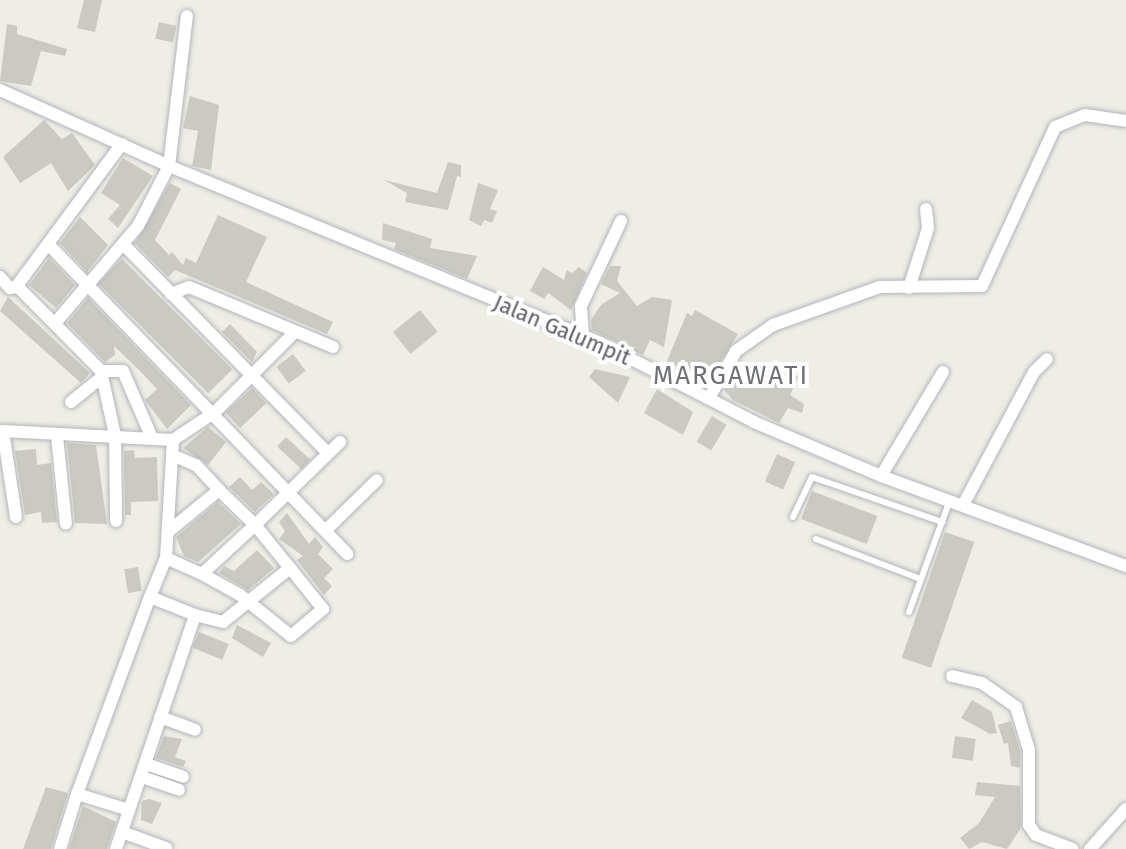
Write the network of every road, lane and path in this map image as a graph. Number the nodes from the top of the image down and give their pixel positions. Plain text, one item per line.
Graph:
1 (187, 16) dead end
2 (0, 90) edge
3 (1126, 121) edge
4 (122, 144) junction
5 (169, 166) junction
6 (926, 209) dead end
7 (621, 221) dead end
8 (48, 244) junction
9 (124, 245) junction
10 (0, 277) edge
11 (89, 283) junction
12 (17, 286) junction
13 (909, 288) junction
14 (171, 294) junction
15 (56, 322) junction
16 (295, 332) junction
17 (583, 336) junction
18 (333, 347) dead end
19 (1047, 359) dead end
20 (943, 372) dead end
21 (101, 375) junction
22 (251, 375) junction
23 (709, 398) junction
24 (71, 402) dead end
25 (215, 412) junction
26 (2, 431) edge
27 (115, 435) junction
28 (57, 436) junction
29 (152, 438) junction
30 (173, 440) junction
31 (340, 442) dead end
32 (328, 453) junction
33 (172, 455) junction
34 (881, 476) junction
35 (377, 480) dead end
36 (219, 490) junction
37 (289, 493) junction
38 (957, 502) junction
39 (16, 517) dead end
40 (793, 517) dead end
41 (116, 521) dead end
42 (942, 522) junction
43 (66, 524) dead end
44 (255, 525) junction
45 (326, 530) junction
46 (169, 531) junction
47 (816, 539) dead end
48 (347, 554) dead end
49 (166, 558) junction
50 (1126, 566) edge
51 (290, 568) junction
52 (202, 574) junction
53 (921, 579) junction
54 (150, 597) junction
55 (249, 604) junction
56 (909, 612) dead end
57 (195, 615) junction
58 (952, 676) dead end
59 (160, 717) junction
60 (195, 730) dead end
61 (144, 771) junction
62 (181, 784) dead end
63 (77, 794) junction
64 (1126, 809) edge
65 (129, 810) junction
66 (122, 832) junction
67 (166, 848) edge
68 (60, 849) edge
69 (116, 849) edge
70 (1072, 849) edge
71 (1090, 849) edge

1 - 5 street
2 - 4 street, Jalan Galumpit
3 - 13 street
4 - 5 street, Jalan Galumpit
4 - 8 street
5 - 9 street
5 - 17 street, Jalan Galumpit
6 - 13 street
7 - 17 street
8 - 11 street
8 - 12 street
9 - 11 street
9 - 14 street
10 - 12 street
11 - 15 street
11 - 25 street
12 - 15 street
13 - 23 street
14 - 16 street
14 - 22 street
15 - 21 street
16 - 18 street
16 - 22 street
17 - 23 street, Jalan Galumpit
19 - 38 street
20 - 34 street
21 - 24 street
21 - 27 street
21 - 29 street
22 - 25 street
22 - 32 street
23 - 34 street, Jalan Galumpit
25 - 30 street
25 - 37 street
26 - 28 street
26 - 39 street
27 - 28 street
27 - 29 street
27 - 41 street
28 - 43 street
29 - 30 street
30 - 33 street
31 - 32 street
32 - 37 street
33 - 36 street
33 - 46 street
34 - 38 street, Jalan Galumpit
35 - 45 street
36 - 44 street
36 - 46 street
37 - 44 street
37 - 45 street
38 - 42 lane
38 - 50 street, Jalan Galumpit
40 - 42 lane
42 - 53 lane
44 - 51 street
44 - 52 street
45 - 48 street
46 - 49 street
47 - 53 lane
49 - 52 street
49 - 54 street
51 - 55 street
51 - 55 street
52 - 55 street
53 - 56 lane
54 - 57 street
54 - 63 street
55 - 57 street
57 - 59 street
58 - 70 street
59 - 60 street
59 - 61 street
61 - 62 street
61 - 65 street
63 - 65 street
63 - 68 street
64 - 71 street
65 - 66 street
66 - 67 street
66 - 69 street

